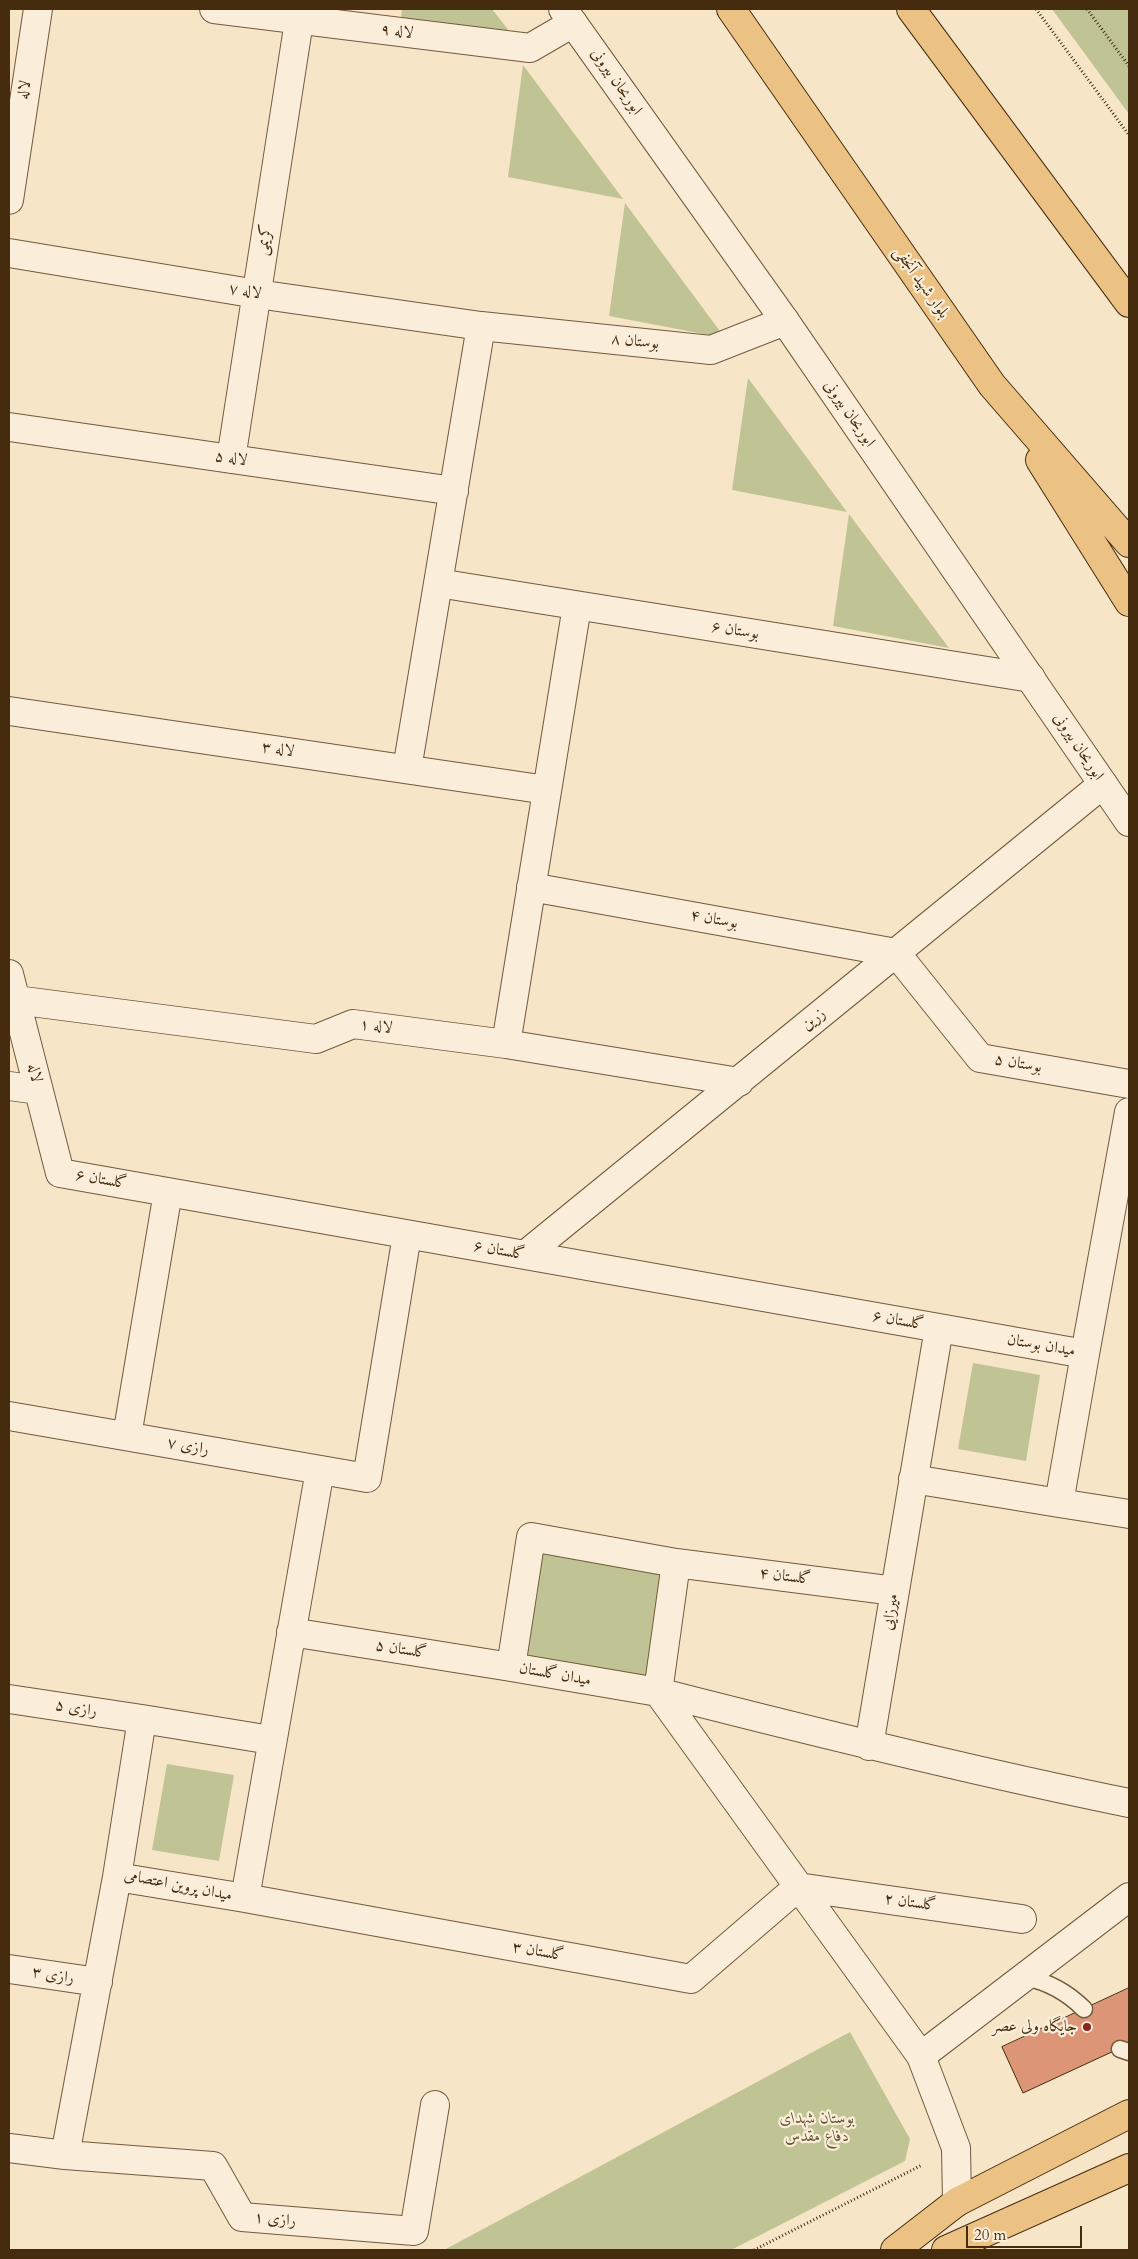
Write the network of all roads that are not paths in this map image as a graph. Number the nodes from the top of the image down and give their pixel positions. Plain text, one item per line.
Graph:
1 (38, 9) edge
2 (214, 9) edge
3 (731, 9) edge
4 (910, 9) edge
5 (568, 16) edge
6 (299, 21) junction
7 (14, 127) edge
8 (9, 200) edge
9 (9, 253) edge
10 (257, 294) junction
11 (1129, 303) edge
12 (785, 321) junction
13 (481, 326) junction
14 (992, 385) junction
15 (9, 427) edge
16 (231, 458) junction
17 (454, 491) junction
18 (1129, 543) edge
19 (438, 583) junction
20 (1129, 602) edge
21 (577, 606) junction
22 (1031, 678) junction
23 (9, 711) edge
24 (407, 769) junction
25 (1103, 784) junction
26 (547, 790) junction
27 (1129, 822) edge
28 (531, 887) junction
29 (896, 953) junction
30 (9, 974) edge
31 (16, 1000) junction
32 (506, 1044) junction
33 (739, 1082) junction
34 (1129, 1084) edge
35 (9, 1086) edge
36 (39, 1090) junction
37 (1129, 1112) edge
38 (60, 1173) joint
39 (168, 1192) junction
40 (407, 1234) junction
41 (1117, 1245) edge
42 (526, 1255) junction
43 (940, 1328) junction
44 (1086, 1354) junction
45 (9, 1416) edge
46 (128, 1436) junction
47 (320, 1470) junction
48 (913, 1479) junction
49 (1059, 1503) junction
50 (1129, 1514) edge
51 (676, 1563) junction
52 (894, 1591) junction
53 (291, 1632) junction
54 (511, 1667) junction
55 (658, 1692) junction
56 (9, 1698) edge
57 (142, 1719) junction
58 (271, 1740) junction
59 (869, 1746) junction
60 (1129, 1803) edge
61 (117, 1877) junction
62 (798, 1886) junction
63 (1129, 1897) edge
64 (245, 1898) junction
65 (1022, 1919) dead end
66 (9, 1969) edge
67 (1025, 1977) junction
68 (98, 1982) junction
69 (1084, 2009) dead end
70 (921, 2056) junction
71 (434, 2105) dead end
72 (1129, 2114) edge
73 (9, 2148) edge
74 (65, 2155) junction
75 (1129, 2168) edge
76 (957, 2202) junction
77 (895, 2250) edge
78 (946, 2250) edge

1 - 7 street, لاله
2 - 6 street, لاله ۹
3 - 14 main road, بلوار شهید آنجفی
4 - 11 main road
5 - 6 street, لاله ۹
5 - 12 street, ابوریحان بیرونی
6 - 10 street, کریمی
7 - 8 street, لاله
9 - 10 street, لاله ۷
10 - 13 street, لاله ۷
10 - 16 street, کریمی
12 - 13 street, بوستان ۸
12 - 22 street, ابوریحان بیرونی
13 - 17 street
14 - 18 main road, بلوار شهید آنجفی
14 - 20 main road
15 - 16 street, لاله ۵
16 - 17 street, لاله ۵
17 - 19 street
19 - 21 street, بوستان ۶
19 - 24 street
21 - 22 street, بوستان ۶
21 - 26 street
22 - 25 street, ابوریحان بیرونی
23 - 24 street, لاله ۳
24 - 26 street, لاله ۳
25 - 27 street, ابوریحان بیرونی
25 - 29 street, زرین
26 - 28 street
28 - 29 street, بوستان ۴
28 - 32 street
29 - 33 street, زرین
29 - 34 street, بوستان ۵
30 - 31 street, لاله
31 - 32 street, لاله ۱
31 - 36 street, لاله
32 - 33 street, لاله ۱
33 - 42 street, زرین
35 - 36 street
36 - 38 street, لاله
37 - 41 street
38 - 39 street, گلستان ۶
39 - 40 street, گلستان ۶
39 - 46 street
40 - 42 street, گلستان ۶
40 - 47 street, رازی ۷
41 - 44 street
42 - 43 street, گلستان ۶
43 - 44 street, میدان بوستان
43 - 48 street
44 - 49 street, میدان بوستان
45 - 46 street, رازی ۷
46 - 47 street, رازی ۷
47 - 53 street, میدان پروین اعتصامی
48 - 49 street
48 - 52 street, میرزایی
49 - 50 street
51 - 52 street, گلستان ۴
51 - 54 street, میدان گلستان
51 - 55 street
52 - 59 street, میرزایی
53 - 54 street, گلستان ۵
53 - 58 street, میدان پروین اعتصامی
54 - 55 street, میدان گلستان
55 - 59 street, میدان گلستان
55 - 62 street
56 - 57 street, رازی ۵
57 - 58 street
57 - 61 street, میدان پروین اعتصامی
58 - 64 street, میدان پروین اعتصامی
59 - 60 street, میدان گلستان
61 - 64 street, میدان پروین اعتصامی
61 - 68 street
62 - 64 street, گلستان ۳
62 - 65 street, گلستان ۲
62 - 70 street
63 - 67 street
66 - 68 street, رازی ۳
67 - 69 lane
67 - 70 street
68 - 74 street
70 - 76 street
71 - 74 street, رازی ۱
72 - 76 main road
73 - 74 street, رازی ۱
75 - 78 main road
76 - 77 main road

